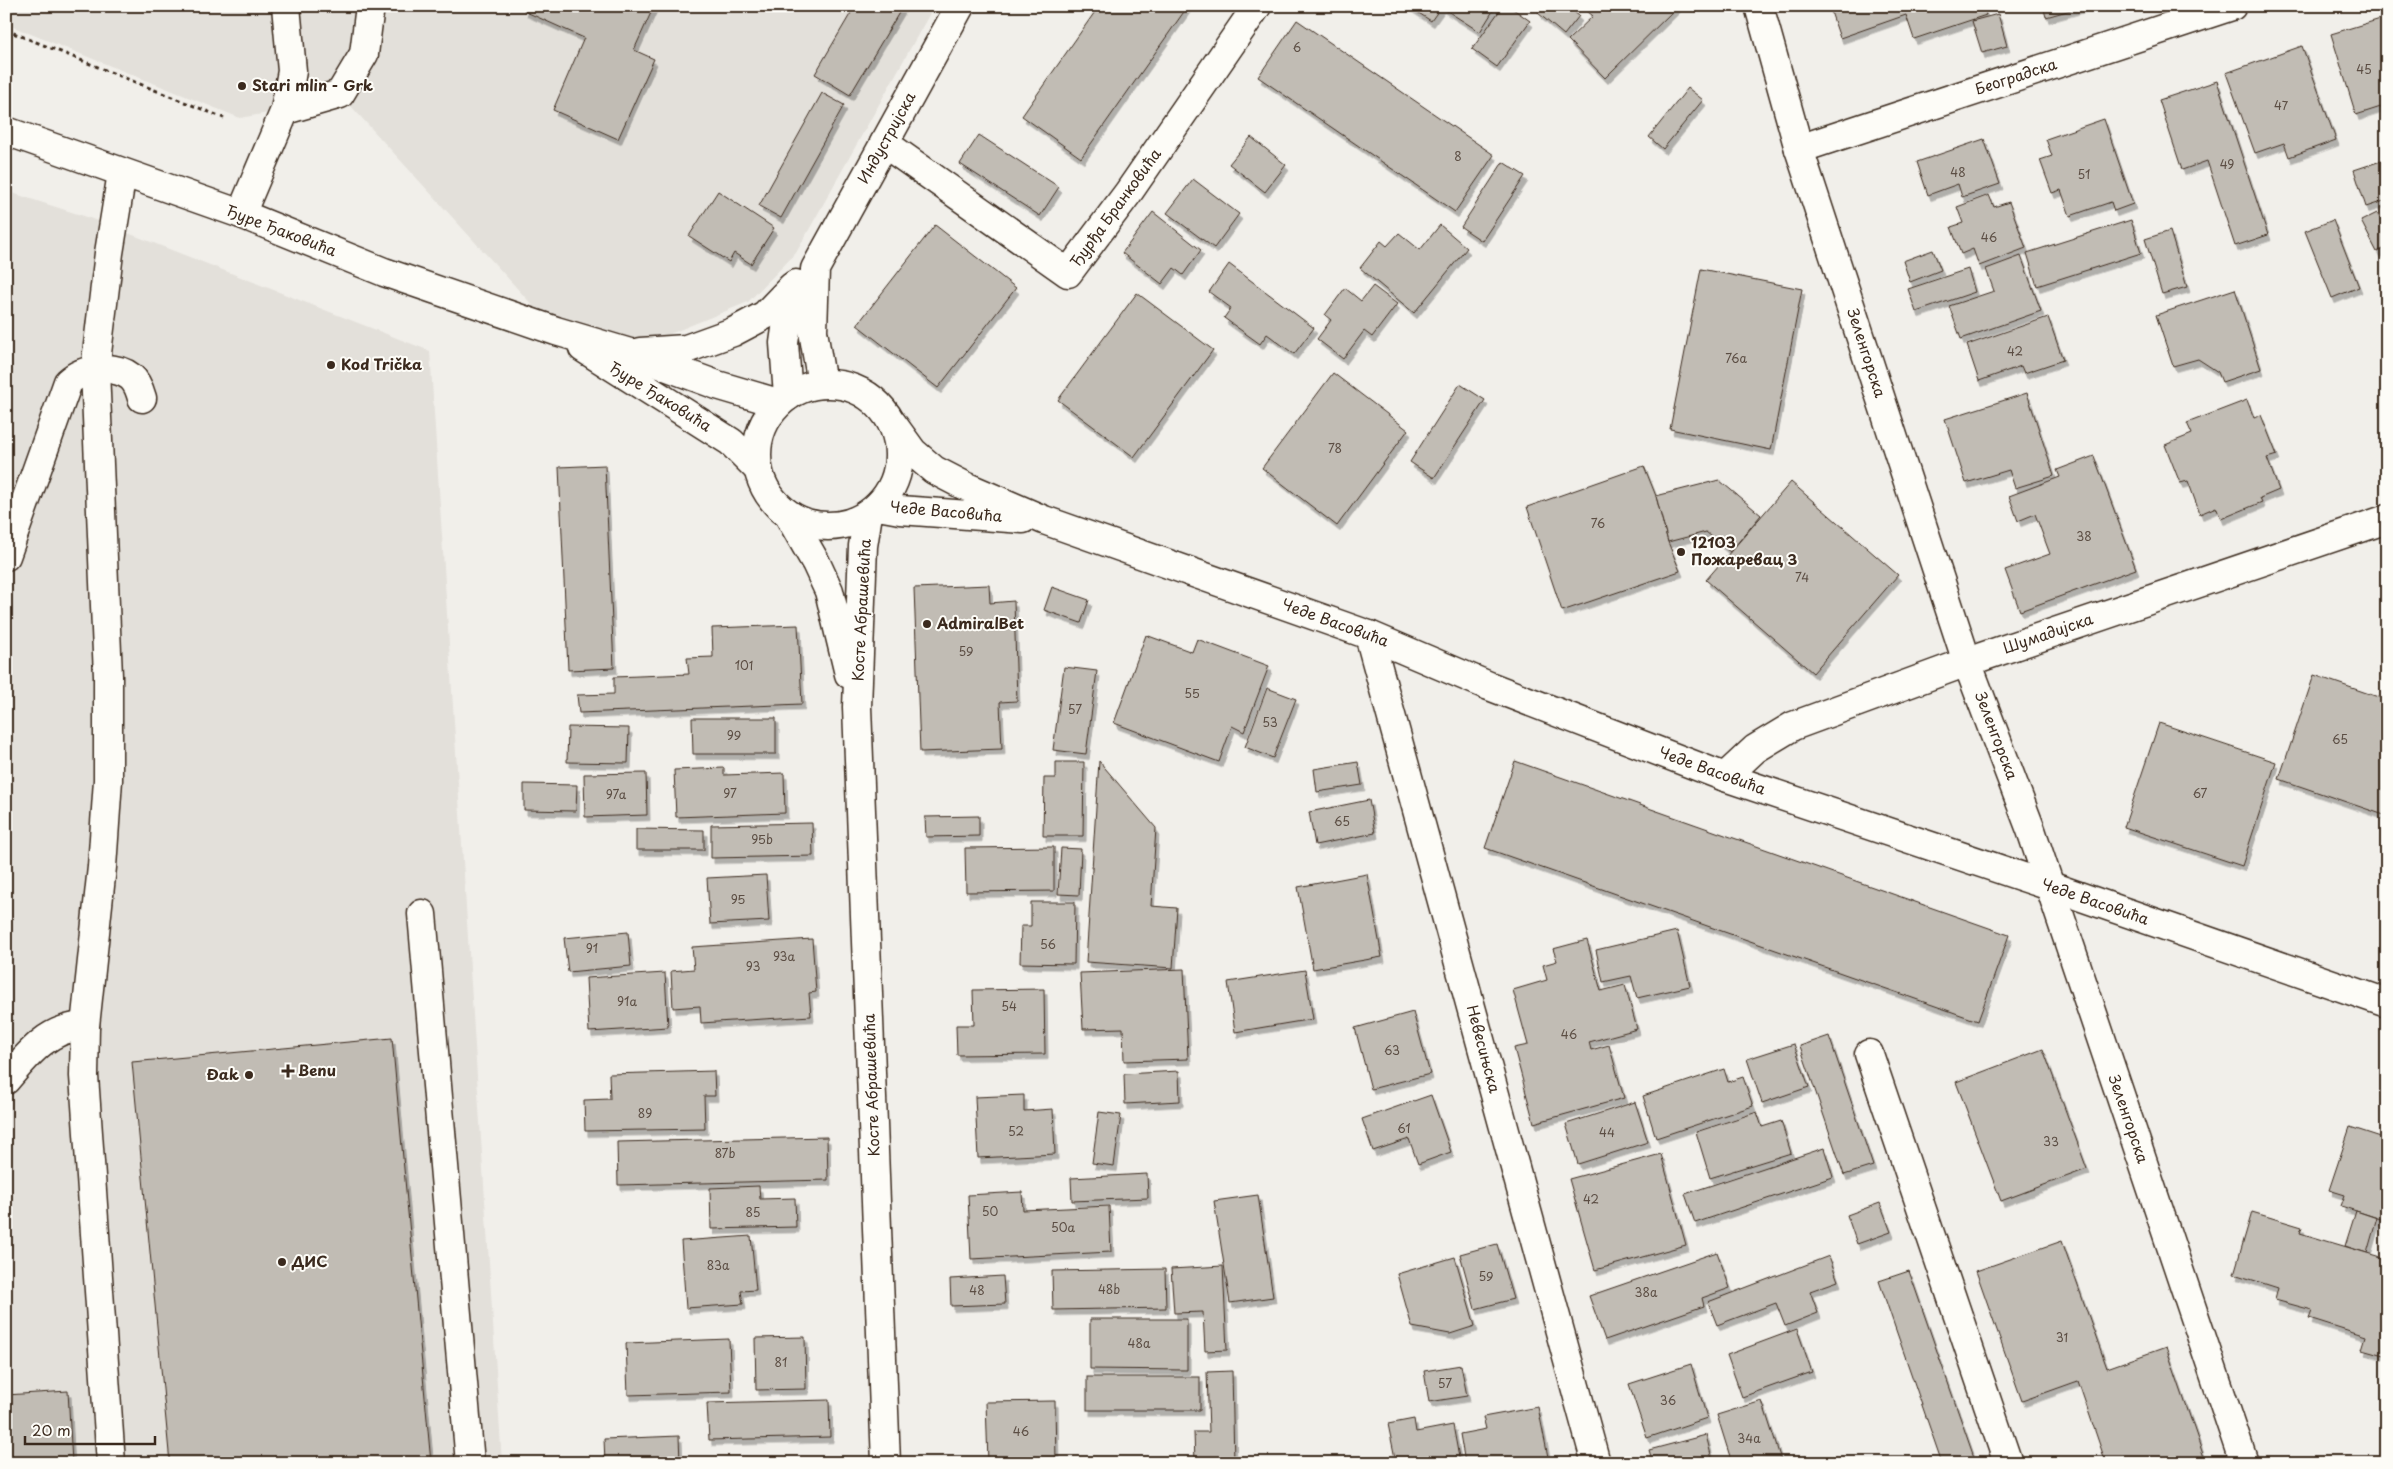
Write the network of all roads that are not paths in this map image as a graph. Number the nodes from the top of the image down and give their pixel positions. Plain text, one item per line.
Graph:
1 (286, 6) edge
2 (370, 6) edge
3 (960, 6) edge
4 (1257, 6) edge
5 (1758, 6) edge
6 (2232, 6) edge
7 (285, 110) junction
8 (6, 131) edge
9 (884, 143) junction
10 (1799, 148) junction
11 (122, 173) junction
12 (241, 214) junction
13 (815, 269) junction
14 (792, 287) junction
15 (556, 332) junction
16 (630, 352) junction
17 (95, 370) junction
18 (822, 384) junction
19 (142, 398) dead end
20 (783, 399) junction
21 (892, 423) junction
22 (758, 469) junction
23 (873, 510) junction
24 (788, 514) junction
25 (1044, 520) junction
26 (2387, 520) edge
27 (6, 556) edge
28 (1369, 635) junction
29 (1967, 662) junction
30 (857, 707) junction
31 (1724, 777) junction
32 (2050, 886) junction
33 (422, 914) dead end
34 (2387, 1003) edge
35 (85, 1026) junction
36 (1869, 1054) dead end
37 (6, 1080) edge
38 (111, 1463) edge
39 (470, 1463) edge
40 (886, 1463) edge
41 (1596, 1463) edge
42 (2008, 1463) edge
43 (2244, 1463) edge

1 - 7 street
2 - 7 street
3 - 9 street, Индустријска
4 - 9 street, Ђурђа Бранковића
5 - 10 street, Зеленгорска
6 - 10 street, Београдска
7 - 12 street
8 - 11 street, Ђуре Ђаковића
9 - 13 street, Индустријска
10 - 29 street, Зеленгорска
11 - 12 street, Ђуре Ђаковића
11 - 17 street
12 - 15 street, Ђуре Ђаковића
13 - 14 street, Индустријска
13 - 18 street, Индустријска
14 - 16 street, Индустријска
14 - 20 street
15 - 16 street, Ђуре Ђаковића
15 - 22 street, Ђуре Ђаковића
16 - 20 street, Ђуре Ђаковића
17 - 19 street
17 - 27 street
17 - 35 street
18 - 20 street
18 - 21 street
20 - 22 street
21 - 23 street
21 - 25 street, Чеде Васовића
22 - 24 street
23 - 24 street
23 - 25 street, Чеде Васовића
23 - 30 street, Косте Абрашевића
24 - 30 street, Косте Абрашевића
25 - 28 street, Чеде Васовића
26 - 29 street, Шумадијска
28 - 31 street, Чеде Васовића
28 - 41 street, Невесињска
29 - 31 street, Шумадијска
29 - 32 street, Зеленгорска
30 - 40 street, Косте Абрашевића
31 - 32 street, Чеде Васовића
32 - 34 street, Чеде Васовића
32 - 43 street, Зеленгорска
33 - 39 street
35 - 37 street
35 - 38 street
36 - 42 street

